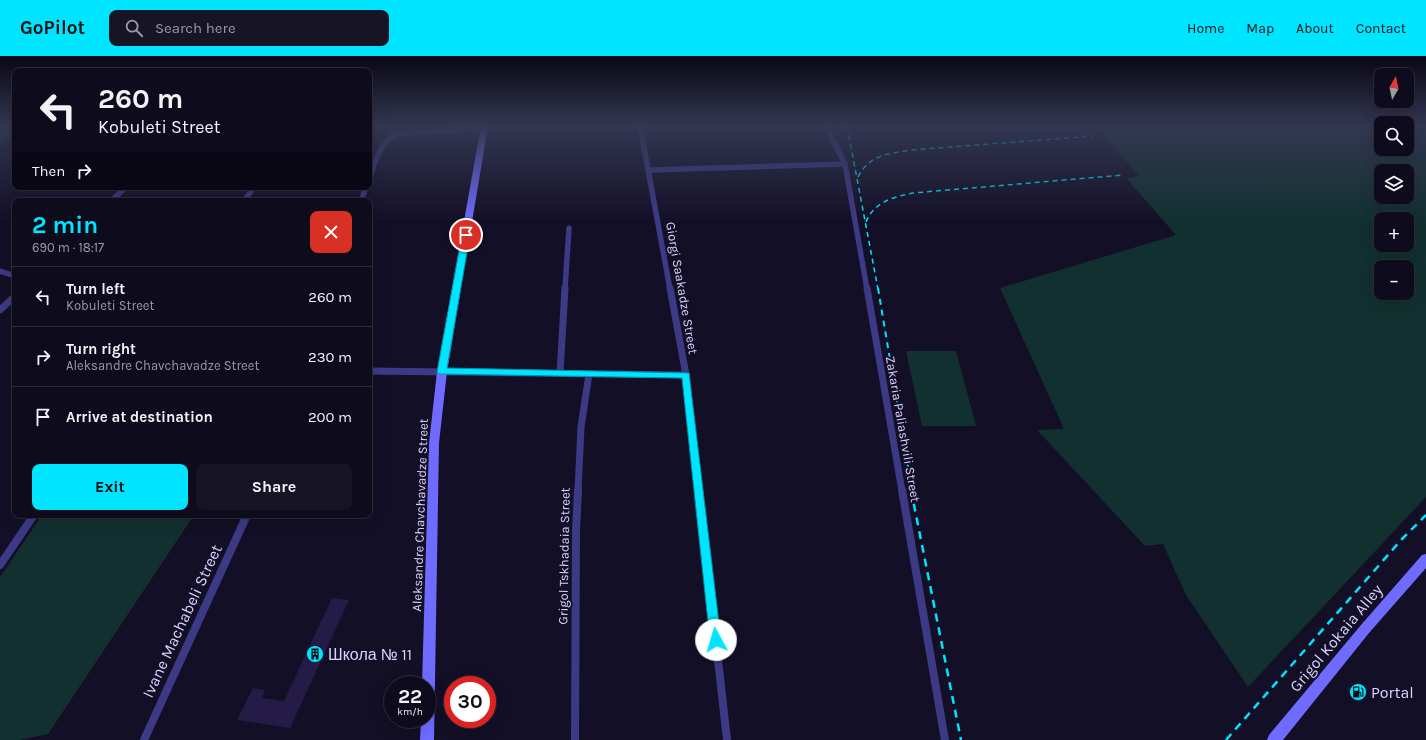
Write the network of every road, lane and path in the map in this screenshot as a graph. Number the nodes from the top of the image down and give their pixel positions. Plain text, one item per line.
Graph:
1 (377, 158) edge
2 (476, 158) edge
3 (646, 158) edge
4 (842, 158) edge
5 (845, 164) junction
6 (648, 170) junction
7 (372, 172) edge
8 (123, 190) edge
9 (114, 198) edge
10 (569, 228) dead end
11 (0, 272) edge
12 (12, 275) edge
13 (12, 299) edge
14 (0, 310) edge
15 (372, 371) edge
16 (442, 372) junction
17 (560, 373) junction
18 (589, 374) junction
19 (686, 375) junction
20 (32, 518) edge
21 (245, 518) edge
22 (1426, 559) edge
23 (0, 565) edge
24 (144, 740) edge
25 (427, 740) edge
26 (575, 740) edge
27 (727, 740) edge
28 (945, 740) edge
29 (1274, 740) edge

1 - 7 street
2 - 16 street, Aleksandre Chavchavadze Street
3 - 6 street, Giorgi Saakadze Street
4 - 5 street, Zakaria Paliashvili Street
5 - 6 street
5 - 28 street, Zakaria Paliashvili Street
6 - 19 street, Giorgi Saakadze Street
8 - 9 street
10 - 17 street
11 - 12 street
13 - 14 street
15 - 16 street
16 - 17 street
16 - 25 street, Aleksandre Chavchavadze Street
17 - 18 street
18 - 19 street
18 - 26 street, Grigol Tskhadaia Street
19 - 27 street, Giorgi Saakadze Street
20 - 23 street
21 - 24 street, Ivane Machabeli Street
22 - 29 street, Grigol Kokaia Alley

